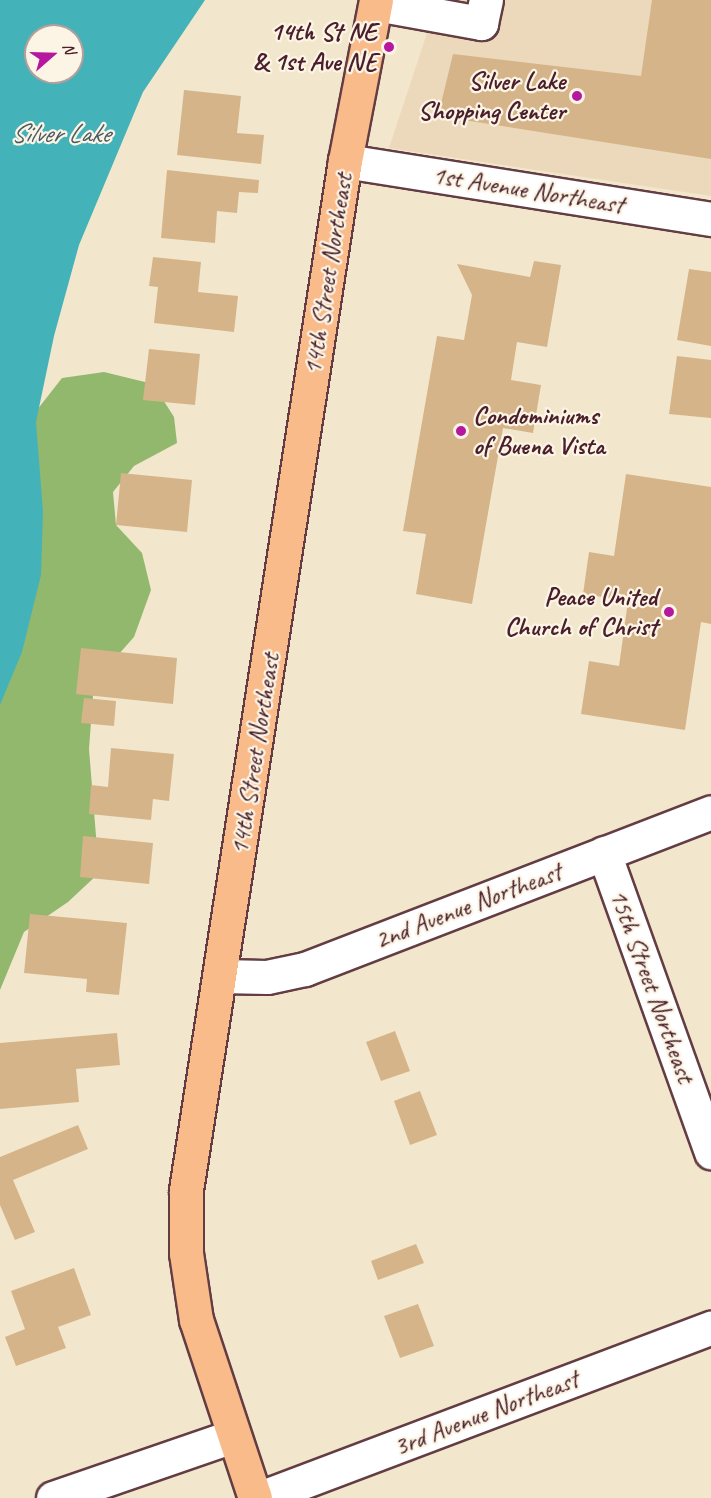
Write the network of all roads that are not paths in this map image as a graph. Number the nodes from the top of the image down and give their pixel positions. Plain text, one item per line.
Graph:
1 (486, 0) edge
2 (376, 1) edge
3 (345, 161) junction
4 (711, 219) edge
5 (711, 812) edge
6 (604, 853) junction
7 (221, 976) junction
8 (711, 1152) edge
9 (711, 1328) edge
10 (234, 1436) junction
11 (53, 1498) edge
12 (255, 1498) edge
13 (260, 1498) edge

1 - 2 street
2 - 3 main road, 14th Street Northeast
3 - 4 street, 1st Avenue Northeast
3 - 7 main road, 14th Street Northeast
5 - 6 street, 2nd Avenue Northeast
6 - 7 street, 2nd Avenue Northeast
6 - 8 street, 15th Street Northeast
7 - 10 main road, 14th Street Northeast
9 - 13 street, 3rd Avenue Northeast
10 - 11 street
10 - 12 main road, 14th Street Northeast

